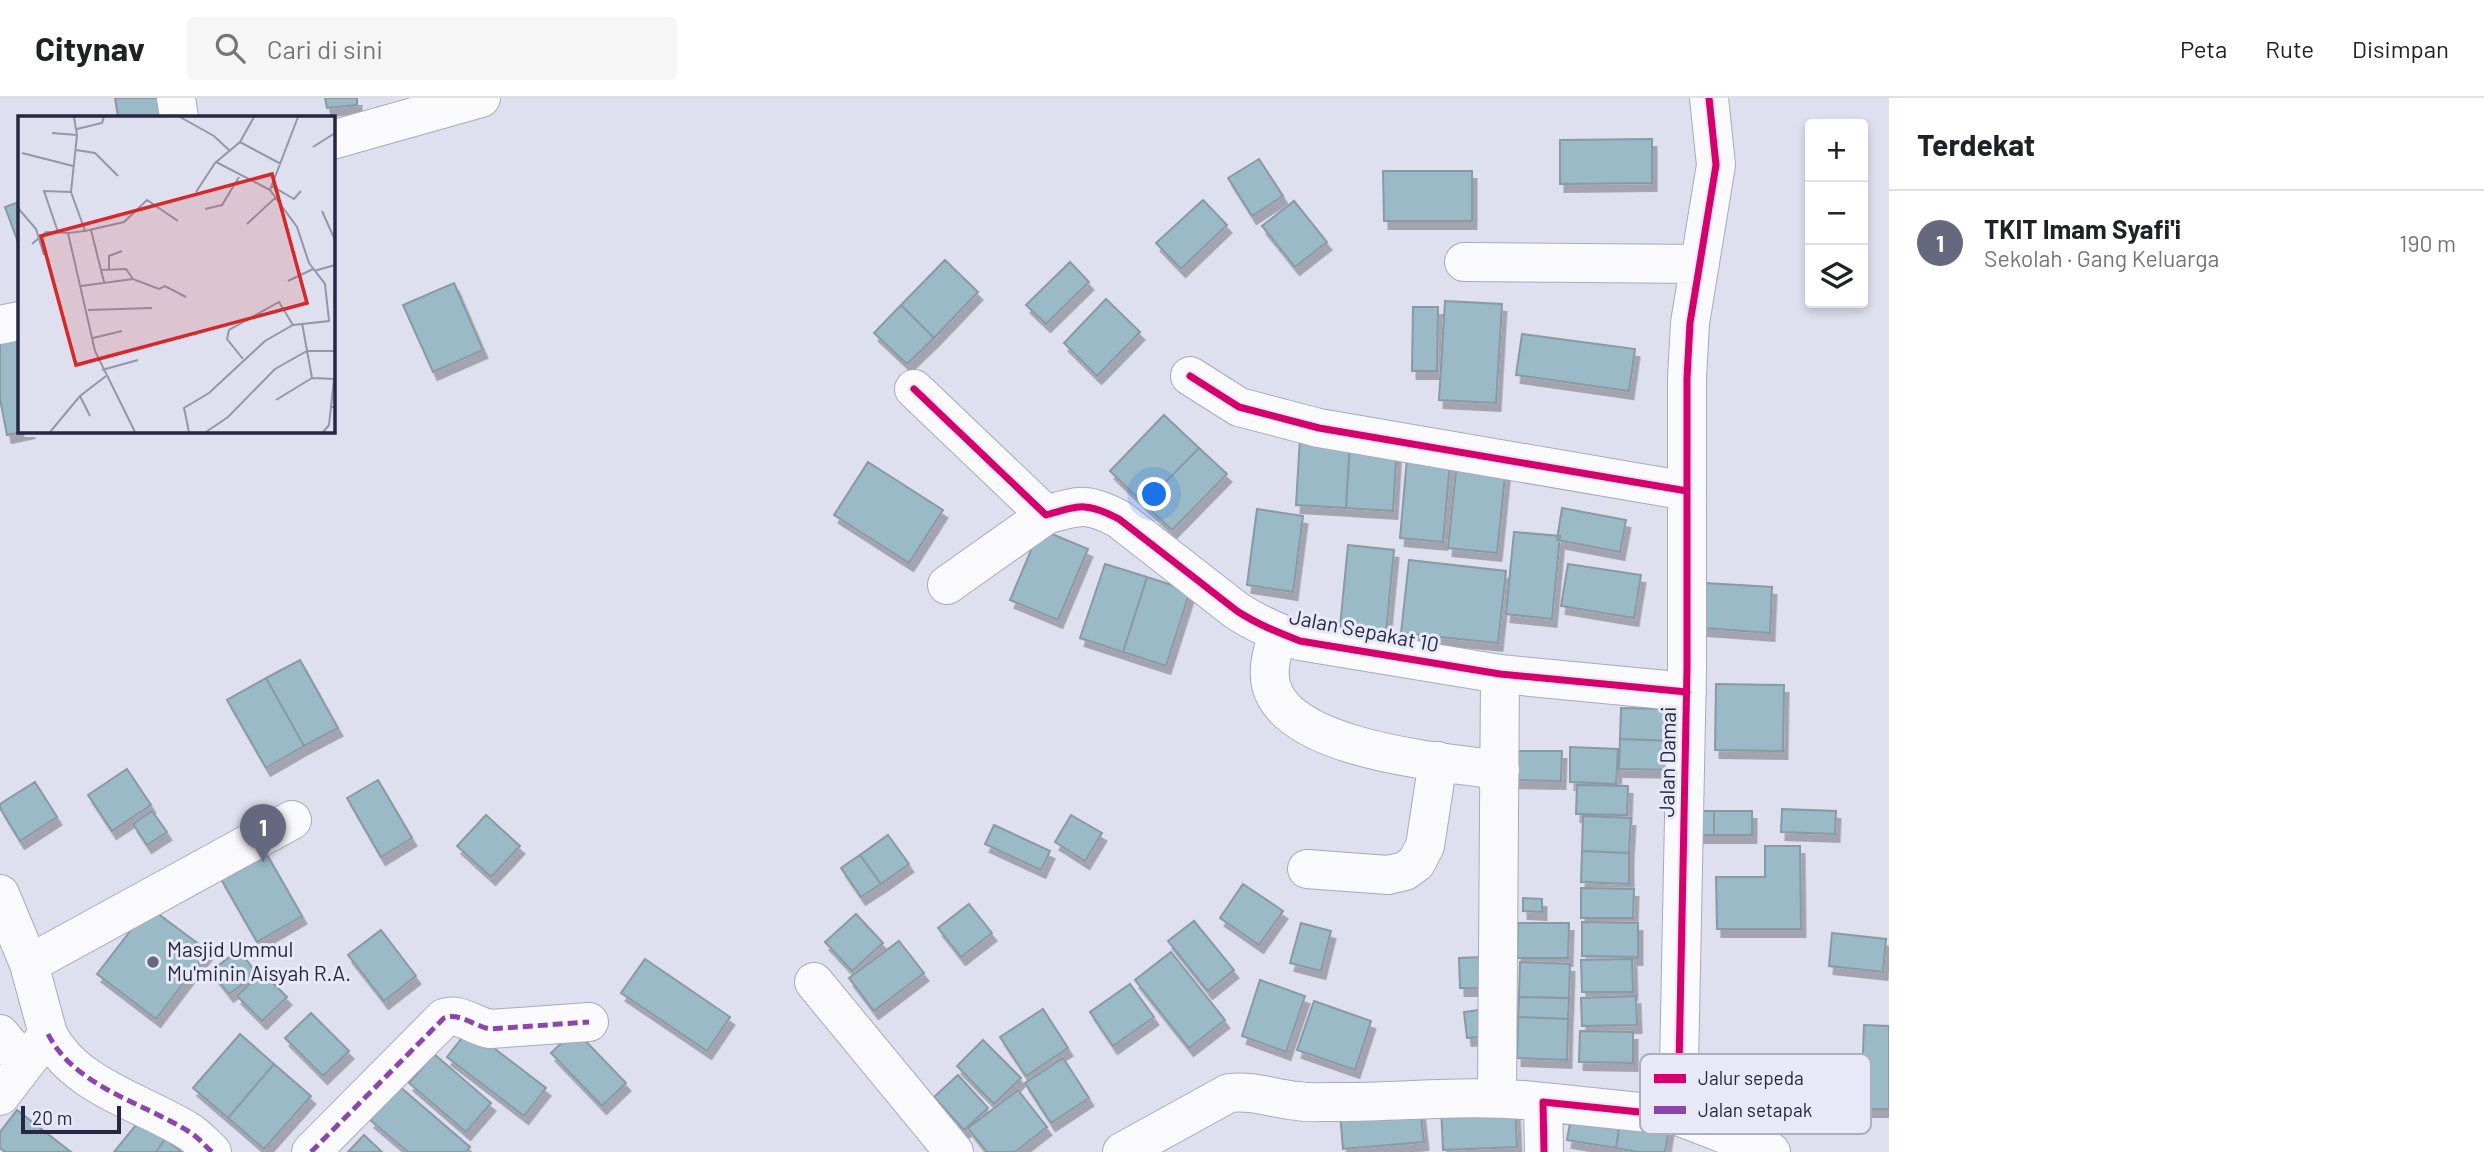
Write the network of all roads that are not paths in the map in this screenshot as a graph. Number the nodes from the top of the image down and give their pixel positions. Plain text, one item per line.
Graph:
1 (176, 98) edge
2 (481, 98) edge
3 (1709, 98) edge
4 (179, 116) edge
5 (334, 139) edge
6 (1464, 262) dead end
7 (1700, 264) junction
8 (18, 321) edge
9 (0, 325) edge
10 (1190, 376) dead end
11 (914, 389) dead end
12 (1687, 491) junction
13 (1046, 515) junction
14 (947, 585) dead end
15 (1278, 633) junction
16 (1500, 674) junction
17 (1687, 692) junction
18 (1438, 761) junction
19 (1500, 770) junction
20 (292, 820) dead end
21 (1307, 869) dead end
22 (0, 894) edge
23 (29, 964) junction
24 (814, 982) dead end
25 (589, 1021) dead end
26 (0, 1034) edge
27 (48, 1034) junction
28 (1679, 1054) edge
29 (24, 1063) junction
30 (0, 1096) edge
31 (1497, 1097) junction
32 (1543, 1101) junction
33 (1640, 1112) edge
34 (1722, 1134) edge
35 (1761, 1150) edge
36 (212, 1152) edge
37 (311, 1152) edge
38 (954, 1152) edge
39 (1122, 1152) edge
40 (1544, 1152) edge

1 - 4 street
2 - 5 street
3 - 7 street, Jalan Damai
6 - 7 street
7 - 12 street, Jalan Damai
8 - 9 street
10 - 12 street
11 - 13 street
12 - 17 street, Jalan Damai
13 - 14 street, Jalan Sepakat 10
13 - 15 street, Jalan Sepakat 10
15 - 16 street, Jalan Sepakat 10
15 - 18 street
16 - 17 street, Jalan Sepakat 10
16 - 19 street
17 - 28 street, Jalan Damai
18 - 19 street
18 - 21 street
19 - 31 street
20 - 23 street
22 - 23 street
23 - 27 street
24 - 38 street
25 - 37 street
26 - 29 street
27 - 29 street
27 - 36 street
29 - 30 street
31 - 32 street
31 - 39 street
32 - 33 street
32 - 40 street
34 - 35 street

